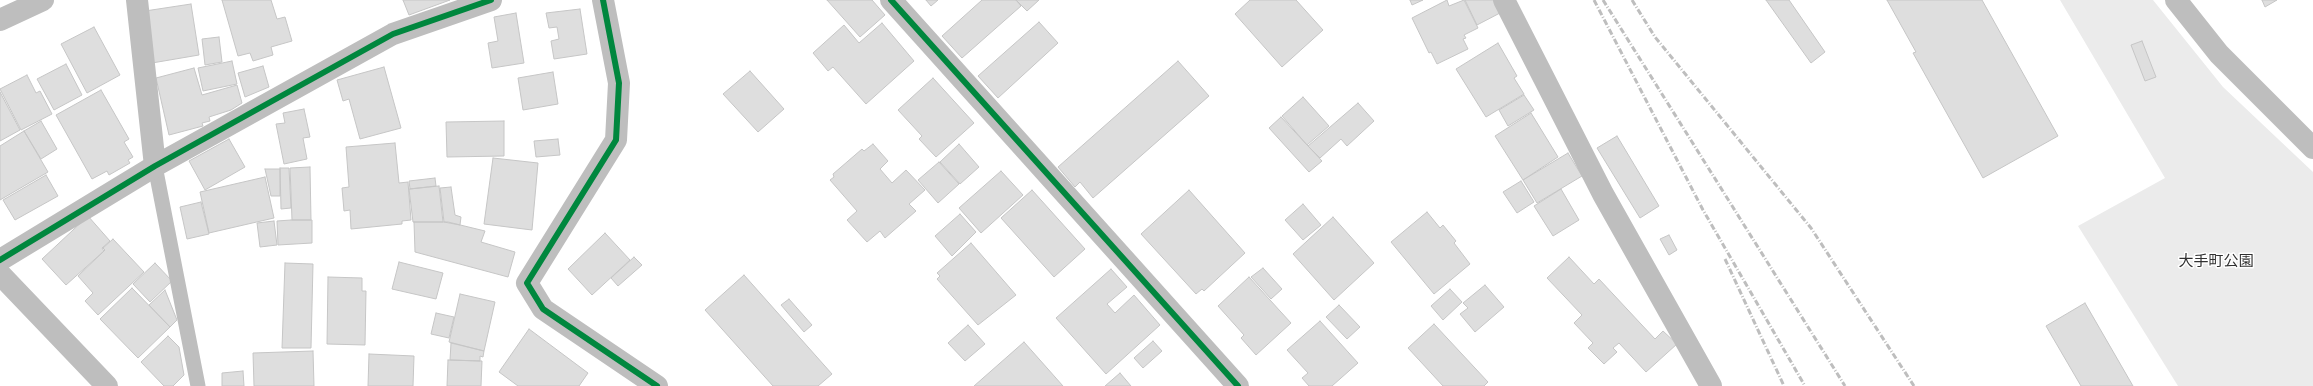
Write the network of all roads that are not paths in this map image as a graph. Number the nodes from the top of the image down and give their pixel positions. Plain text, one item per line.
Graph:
1 (43, 0) edge
2 (137, 0) edge
3 (491, 0) edge
4 (603, 0) edge
5 (891, 0) edge
6 (1504, 0) edge
7 (2176, 0) edge
8 (0, 20) edge
9 (2313, 148) edge
10 (155, 166) junction
11 (0, 260) edge
12 (0, 274) edge
13 (107, 386) edge
14 (198, 386) edge
15 (657, 386) edge
16 (1238, 386) edge
17 (1711, 386) edge

1 - 8 street
2 - 10 street
3 - 10 street
4 - 15 street
5 - 16 street
6 - 17 street
7 - 9 street
10 - 11 street
10 - 14 lane
12 - 13 street

